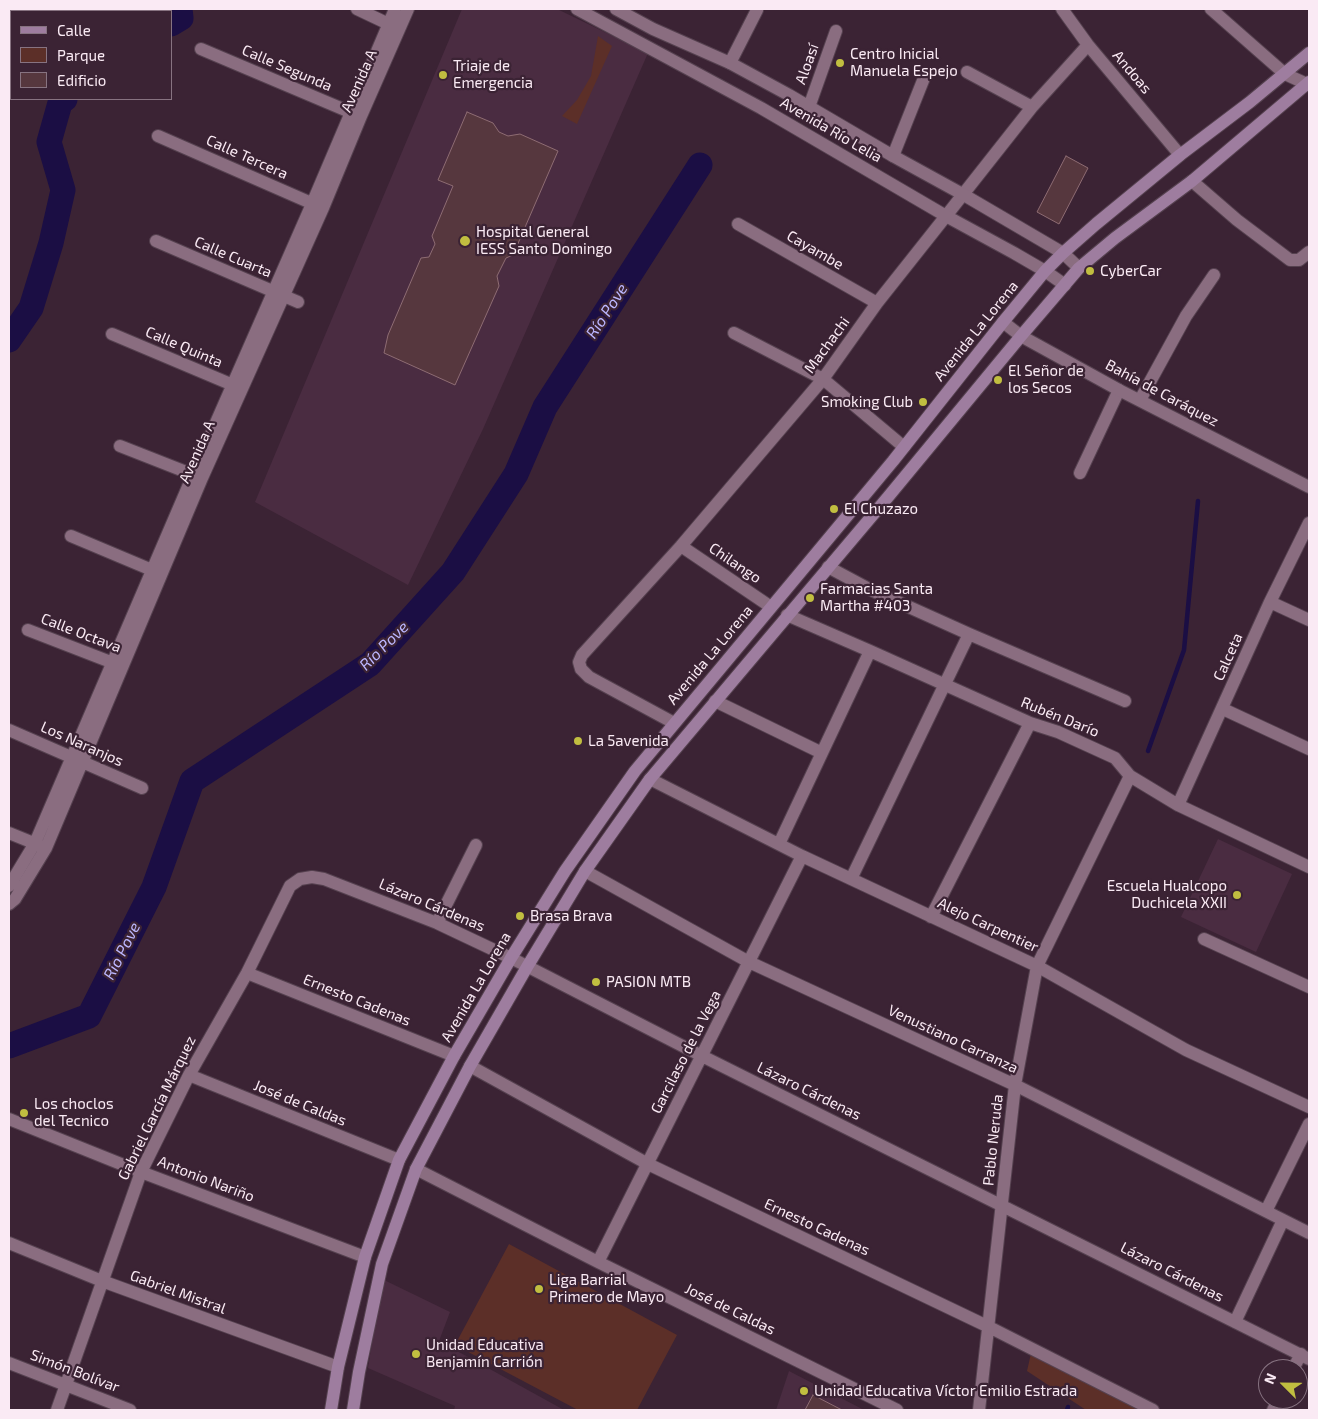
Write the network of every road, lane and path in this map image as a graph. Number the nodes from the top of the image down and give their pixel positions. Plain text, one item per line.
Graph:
1 (357, 9) edge
2 (395, 9) edge
3 (408, 9) edge
4 (578, 9) edge
5 (616, 9) edge
6 (1062, 9) edge
7 (1211, 9) edge
8 (756, 10) dead end
9 (388, 24) junction
10 (400, 29) junction
11 (836, 31) dead end
12 (1088, 45) junction
13 (200, 49) dead end
14 (1309, 53) edge
15 (730, 63) junction
16 (967, 72) dead end
17 (926, 73) dead end
18 (1285, 74) junction
19 (1309, 83) edge
20 (809, 107) junction
21 (1032, 107) junction
22 (356, 114) junction
23 (158, 136) dead end
24 (1180, 155) junction
25 (893, 156) junction
26 (1192, 181) junction
27 (964, 195) junction
28 (317, 206) junction
29 (946, 216) junction
30 (738, 224) dead end
31 (156, 242) dead end
32 (1309, 252) edge
33 (1062, 253) junction
34 (1079, 268) junction
35 (1045, 271) junction
36 (1214, 275) dead end
37 (1064, 285) junction
38 (278, 294) junction
39 (298, 302) dead end
40 (877, 303) junction
41 (1003, 322) junction
42 (734, 333) dead end
43 (112, 334) dead end
44 (1021, 336) junction
45 (823, 379) junction
46 (238, 387) junction
47 (1119, 390) junction
48 (1140, 400) junction
49 (120, 446) dead end
50 (904, 447) junction
51 (1080, 473) dead end
52 (197, 477) junction
53 (1309, 488) edge
54 (1309, 523) edge
55 (71, 536) dead end
56 (681, 546) junction
57 (828, 567) junction
58 (157, 573) junction
59 (1270, 602) junction
60 (772, 607) junction
61 (788, 615) junction
62 (1309, 620) edge
63 (28, 630) dead end
64 (969, 634) junction
65 (870, 650) junction
66 (118, 665) junction
67 (945, 685) junction
68 (715, 701) junction
69 (1125, 701) dead end
70 (1223, 708) junction
71 (674, 723) junction
72 (1030, 723) junction
73 (9, 730) edge
74 (1309, 749) edge
75 (822, 753) junction
76 (78, 760) junction
77 (1130, 776) junction
78 (650, 779) junction
79 (142, 788) dead end
80 (1178, 805) junction
81 (9, 833) edge
82 (779, 844) junction
83 (476, 845) dead end
84 (40, 846) junction
85 (802, 856) junction
86 (1309, 866) edge
87 (585, 871) junction
88 (851, 879) junction
89 (9, 886) edge
90 (290, 886) joint
91 (9, 904) edge
92 (932, 917) junction
93 (437, 923) junction
94 (1204, 939) dead end
95 (511, 958) junction
96 (749, 962) junction
97 (1037, 966) junction
98 (528, 967) junction
99 (247, 973) junction
100 (1309, 987) edge
101 (454, 1056) junction
102 (702, 1056) junction
103 (470, 1066) junction
104 (189, 1075) junction
105 (1015, 1085) junction
106 (1309, 1107) edge
107 (9, 1119) edge
108 (1309, 1124) edge
109 (399, 1160) junction
110 (648, 1164) junction
111 (416, 1168) junction
112 (141, 1172) junction
113 (1002, 1204) junction
114 (1266, 1211) junction
115 (1283, 1220) junction
116 (1309, 1233) edge
117 (9, 1243) edge
118 (365, 1258) junction
119 (598, 1262) junction
120 (102, 1281) junction
121 (1235, 1322) junction
122 (989, 1327) junction
123 (1305, 1357) edge
124 (9, 1363) edge
125 (338, 1367) junction
126 (65, 1385) junction
127 (57, 1410) edge
128 (130, 1410) edge
129 (331, 1410) edge
130 (353, 1410) edge
131 (897, 1410) edge
132 (979, 1410) edge
133 (1153, 1410) edge

1 - 9 street
2 - 9 street, Avenida A
3 - 10 street, Avenida A
4 - 29 street, Avenida Río Lelia
5 - 15 street, Avenida Río Lelia
6 - 12 street, Andoas
7 - 18 street
8 - 15 street
9 - 10 street
9 - 22 street, Avenida A
10 - 22 street, Avenida A
11 - 20 street, Aloasí
12 - 21 street, Machachi
12 - 24 street, Andoas
13 - 22 street, Calle Segunda
14 - 18 main road, Avenida La Lorena
15 - 20 street, Avenida Río Lelia
16 - 21 street
17 - 25 street
18 - 19 street
18 - 24 main road, Avenida La Lorena
19 - 26 main road
20 - 25 street, Avenida Río Lelia
21 - 27 street, Machachi
22 - 28 street, Avenida A
23 - 28 street, Calle Tercera
24 - 33 main road, Avenida La Lorena
25 - 27 street, Avenida Río Lelia
26 - 32 street
26 - 34 main road
27 - 29 street, Machachi
27 - 33 street, Avenida Río Lelia
28 - 38 street, Avenida A
29 - 35 street, Avenida Río Lelia
29 - 40 street, Machachi
30 - 40 street, Cayambe
31 - 38 street, Calle Cuarta
33 - 34 street, Avenida Río Lelia
33 - 35 main road, Avenida La Lorena
34 - 37 main road
35 - 37 street, Avenida Río Lelia
35 - 41 main road, Avenida La Lorena
36 - 48 street
37 - 44 main road
38 - 39 street, Calle Cuarta
38 - 46 street, Avenida A
40 - 45 street, Machachi
41 - 44 street, Bahía de Caráquez
41 - 50 main road, Avenida La Lorena
42 - 45 street
43 - 46 street, Calle Quinta
44 - 47 street, Bahía de Caráquez
44 - 57 main road
45 - 50 street
45 - 56 street, Machachi
46 - 52 street, Avenida A
47 - 48 street, Bahía de Caráquez
47 - 51 street
48 - 53 street, Bahía de Caráquez
49 - 52 street
50 - 60 main road, Avenida La Lorena
52 - 58 street, Avenida A
54 - 59 street, Calceta
55 - 58 street
56 - 60 street, Chilango
56 - 71 street, Machachi
57 - 61 main road
57 - 64 street
58 - 66 street, Avenida A
59 - 62 street
59 - 70 street, Calceta
60 - 71 main road, Avenida La Lorena
61 - 65 street, Rubén Darío
61 - 68 main road
63 - 66 street, Calle Octava
64 - 67 street
64 - 69 street
65 - 67 street, Rubén Darío
65 - 75 street
66 - 76 street, Avenida A
67 - 72 street, Rubén Darío
67 - 88 street
68 - 75 street
68 - 78 main road
70 - 74 street
70 - 80 street, Calceta
71 - 95 main road, Avenida La Lorena
72 - 77 street, Rubén Darío
72 - 92 street
73 - 76 street, Los Naranjos
75 - 82 street
76 - 79 street, Los Naranjos
76 - 84 street, Avenida A
77 - 80 street, Rubén Darío
77 - 97 street, Pablo Neruda
78 - 82 street, Alejo Carpentier
78 - 87 main road
80 - 86 street, Rubén Darío
81 - 84 street
82 - 85 street, Alejo Carpentier
83 - 93 street
84 - 89 street, Avenida A
84 - 91 street, Avenida A
85 - 88 street, Alejo Carpentier
85 - 96 street, Garcilaso de la Vega
87 - 96 street, Venustiano Carranza
87 - 98 main road
88 - 92 street, Alejo Carpentier
90 - 93 street, Lázaro Cárdenas
90 - 99 street, Gabriel García Márquez
92 - 97 street, Alejo Carpentier
93 - 95 street, Lázaro Cárdenas
94 - 100 street
95 - 98 street, Lázaro Cárdenas
95 - 101 main road, Avenida La Lorena
96 - 102 street, Garcilaso de la Vega
96 - 105 street, Venustiano Carranza
97 - 105 street, Pablo Neruda
97 - 106 street, Alejo Carpentier
98 - 102 street, Lázaro Cárdenas
98 - 103 main road
99 - 101 street, Ernesto Cadenas
99 - 104 street, Gabriel García Márquez
101 - 109 main road, Avenida La Lorena
102 - 110 street, Garcilaso de la Vega
102 - 113 street, Lázaro Cárdenas
103 - 110 street, Ernesto Cadenas
103 - 111 main road
104 - 109 street, José de Caldas
104 - 112 street, Gabriel García Márquez
105 - 113 street, Pablo Neruda
105 - 114 street, Venustiano Carranza
107 - 112 street, Antonio Nariño
108 - 114 street
109 - 118 main road, Avenida La Lorena
110 - 119 street, Garcilaso de la Vega
110 - 122 street, Ernesto Cadenas
111 - 119 street, José de Caldas
111 - 130 main road
112 - 118 street, Antonio Nariño
112 - 120 street, Gabriel García Márquez
113 - 121 street, Lázaro Cárdenas
113 - 122 street, Pablo Neruda
114 - 115 street, Venustiano Carranza
115 - 116 street, Venustiano Carranza
115 - 121 street
117 - 120 street, Gabriel Mistral
118 - 125 main road, Avenida La Lorena
119 - 131 street, José de Caldas
120 - 125 street, Gabriel Mistral
120 - 126 street, Gabriel García Márquez
121 - 123 street, Lázaro Cárdenas
122 - 132 street, Pablo Neruda
122 - 133 street, Ernesto Cadenas
124 - 126 street, Simón Bolívar
125 - 129 main road, Avenida La Lorena
126 - 127 street, Gabriel García Márquez
126 - 128 street, Simón Bolívar

